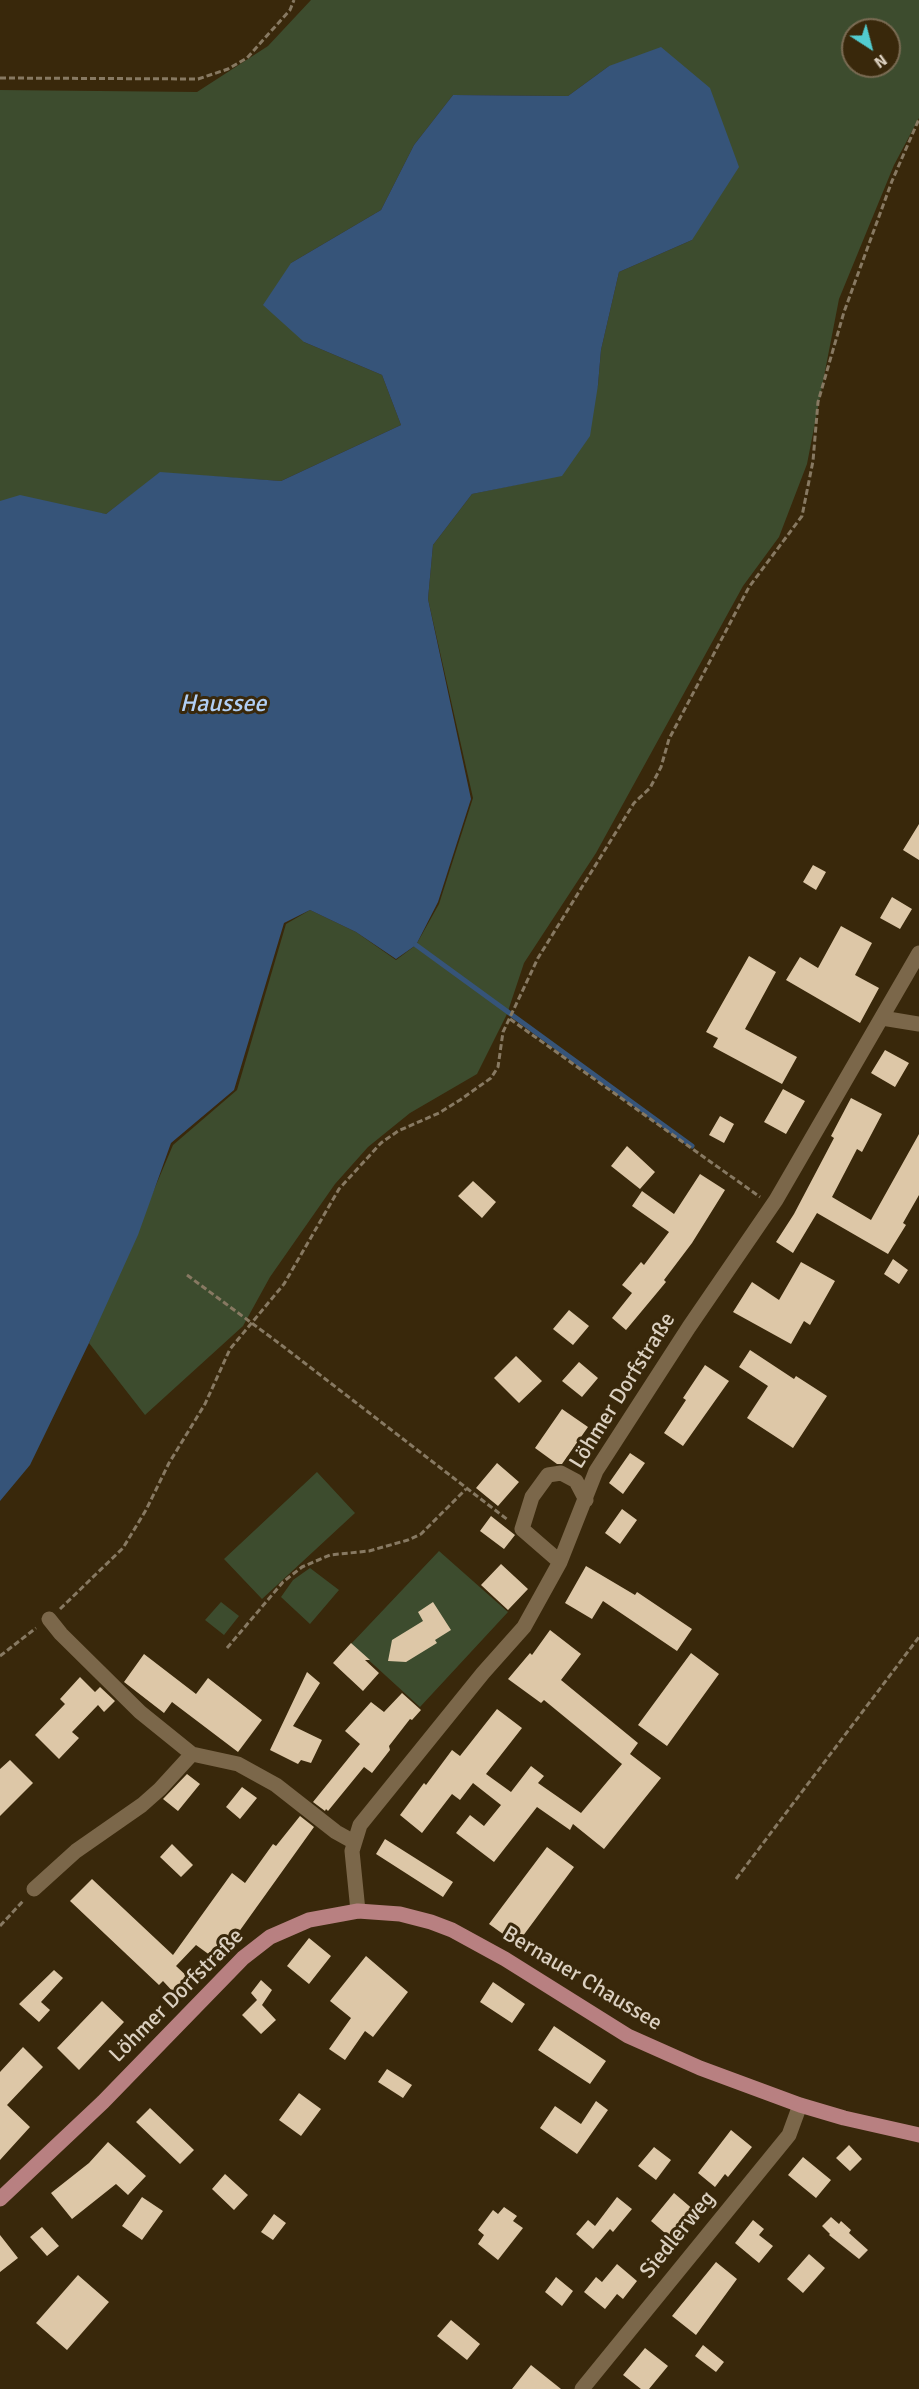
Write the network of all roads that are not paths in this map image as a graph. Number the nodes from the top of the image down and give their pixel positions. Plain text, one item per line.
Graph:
1 (919, 953) edge
2 (882, 1018) junction
3 (919, 1024) edge
4 (586, 1500) junction
5 (560, 1562) junction
6 (49, 1619) road end
7 (192, 1755) junction
8 (354, 1842) junction
9 (34, 1889) road end
10 (358, 1911) junction
11 (800, 2105) junction
12 (919, 2135) edge
13 (0, 2199) edge
14 (582, 2389) edge

1 - 2 street, Löhmer Dorfstraße
2 - 3 street
2 - 4 street, Löhmer Dorfstraße
4 - 5 street, Löhmer Dorfstraße
4 - 5 street
5 - 8 street, Löhmer Dorfstraße
6 - 7 street
7 - 8 street
7 - 9 street
8 - 10 street, Löhmer Dorfstraße
10 - 11 main road, Bernauer Chaussee
10 - 13 main road, Löhmer Dorfstraße
11 - 12 main road, Bernauer Chaussee
11 - 14 street, Siedlerweg

